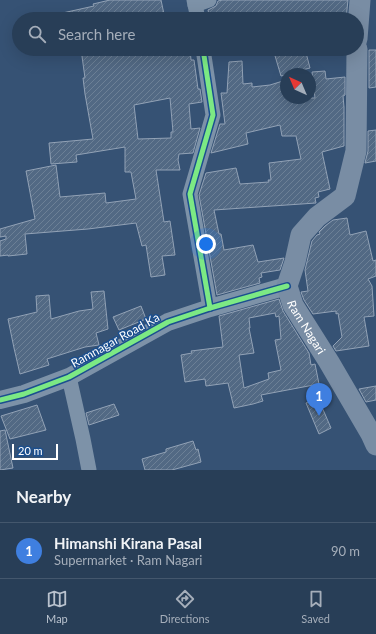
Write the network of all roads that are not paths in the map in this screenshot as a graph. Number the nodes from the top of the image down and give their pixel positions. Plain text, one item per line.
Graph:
1 (360, 0) edge
2 (359, 12) edge
3 (203, 56) edge
4 (357, 56) edge
5 (287, 286) junction
6 (210, 308) junction
7 (69, 377) junction
8 (0, 400) edge
9 (376, 445) edge
10 (89, 470) edge

1 - 2 main road
3 - 6 street
4 - 5 main road, Ram Nagari
5 - 6 street, Ramnagar Road Ka
5 - 9 main road, Ram Nagari
6 - 7 street, Ramnagar Road Ka
7 - 8 street, Ramnagar Road Ka
7 - 10 street

